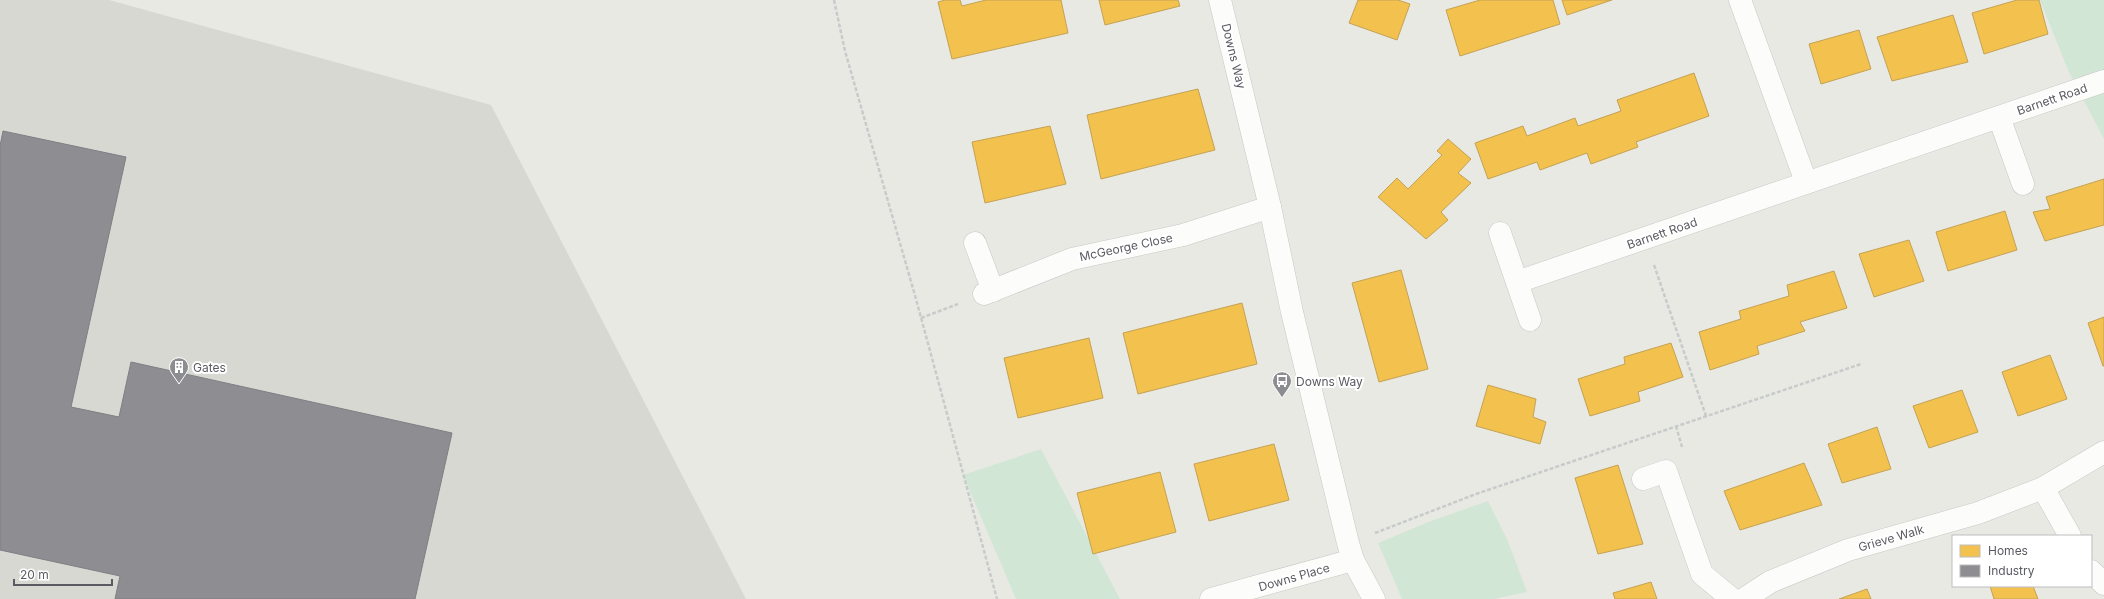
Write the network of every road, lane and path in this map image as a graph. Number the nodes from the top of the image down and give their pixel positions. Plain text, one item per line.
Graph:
1 (834, 0) edge
2 (1220, 0) edge
3 (1740, 0) edge
4 (2104, 81) edge
5 (1999, 117) junction
6 (1806, 182) junction
7 (2023, 184) dead end
8 (1270, 207) junction
9 (1500, 233) dead end
10 (1646, 239) junction
11 (975, 243) dead end
12 (1517, 282) junction
13 (989, 292) junction
14 (921, 318) junction
15 (1530, 320) dead end
16 (1861, 364) dead end
17 (1706, 416) junction
18 (2104, 452) edge
19 (1643, 479) dead end
20 (2043, 488) junction
21 (2069, 535) edge
22 (1350, 552) junction
23 (2092, 572) edge
24 (2104, 584) edge
25 (997, 599) edge
26 (1211, 599) edge
27 (1374, 599) edge
28 (1732, 599) edge
29 (1744, 599) edge

1 - 14 path
2 - 8 street, Downs Way
3 - 6 street
4 - 5 street, Barnett Road
5 - 6 street, Barnett Road
5 - 7 street
6 - 10 street, Barnett Road
8 - 13 street, McGeorge Close
8 - 22 street, Downs Way
9 - 12 street
10 - 12 street, Barnett Road
10 - 17 path
11 - 13 street
12 - 15 street
13 - 14 path
14 - 25 path
16 - 17 path
17 - 22 path
18 - 20 street, Grieve Walk
19 - 28 street
20 - 21 street
20 - 29 street, Grieve Walk
22 - 26 street, Downs Place
22 - 27 street, Downs Way
23 - 24 street

